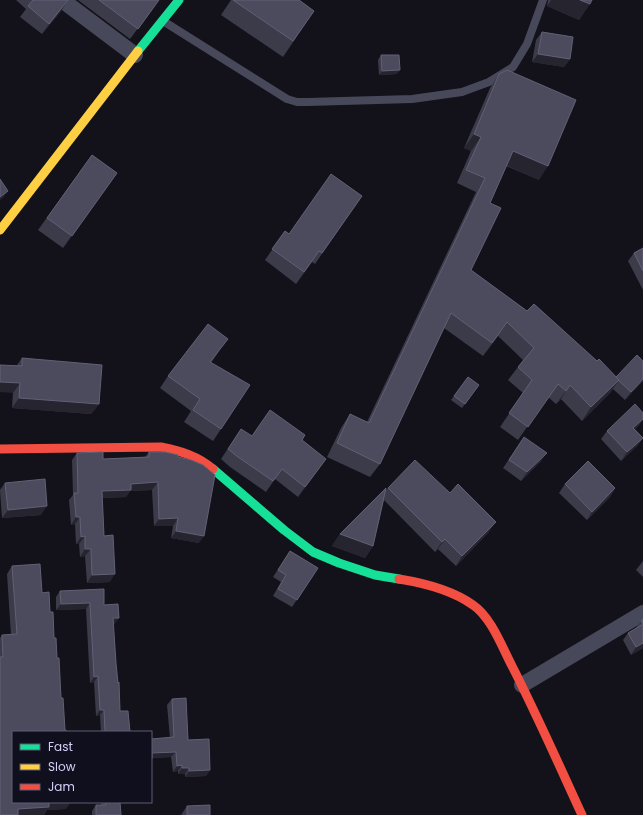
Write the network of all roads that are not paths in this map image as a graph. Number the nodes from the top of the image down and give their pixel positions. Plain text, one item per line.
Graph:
1 (62, 0) edge
2 (179, 0) edge
3 (543, 0) edge
4 (163, 21) junction
5 (135, 55) junction
6 (0, 230) edge
7 (0, 449) edge
8 (643, 613) edge
9 (522, 685) junction
10 (582, 815) edge

1 - 5 street
2 - 4 street
3 - 4 lane
4 - 5 street
5 - 6 street
7 - 9 street
8 - 9 street
9 - 10 street

